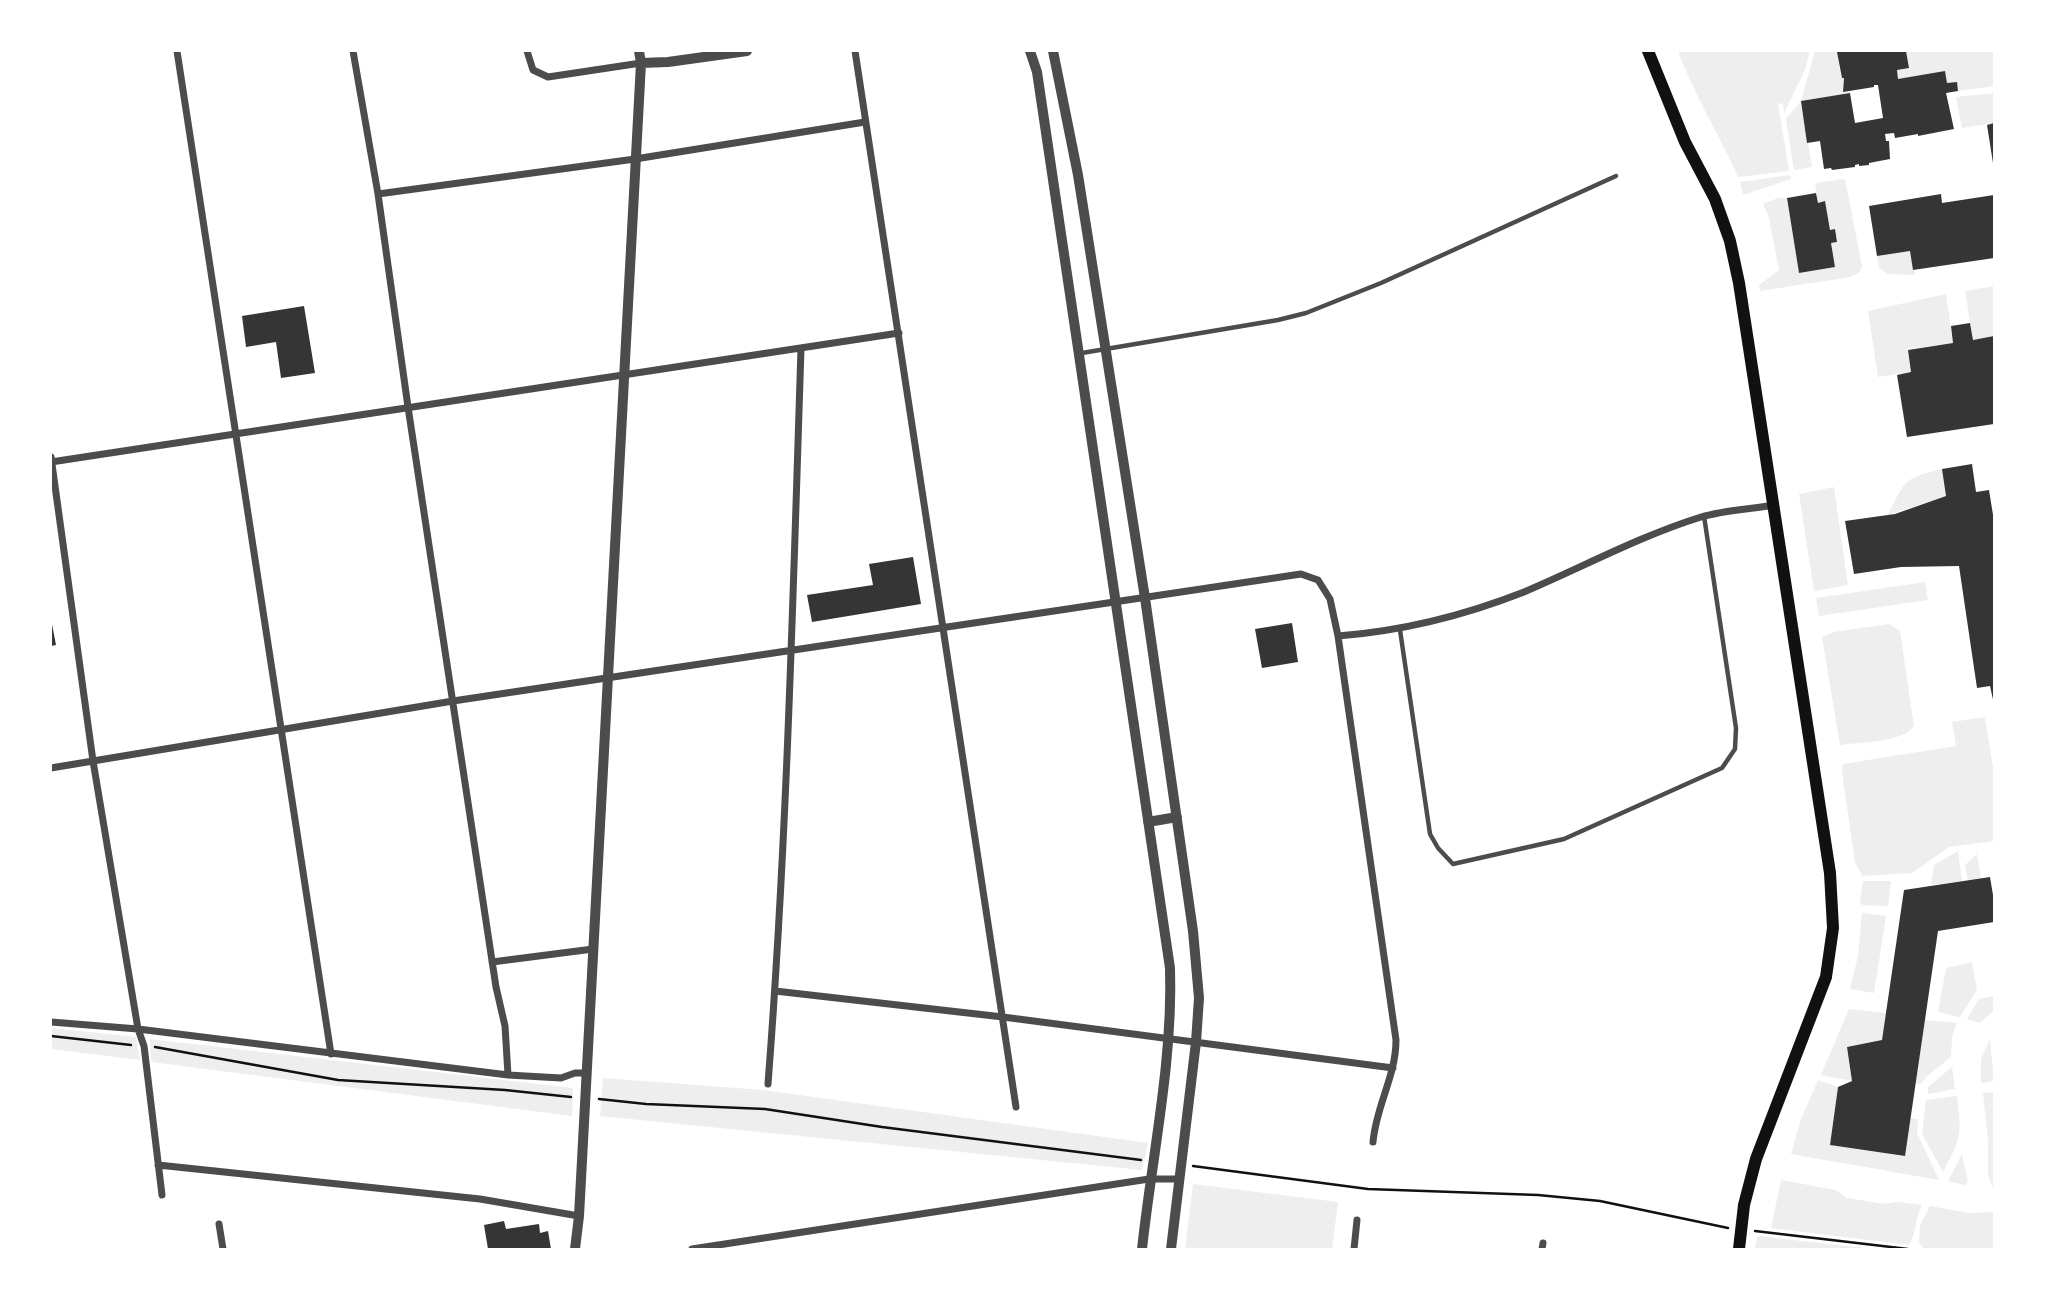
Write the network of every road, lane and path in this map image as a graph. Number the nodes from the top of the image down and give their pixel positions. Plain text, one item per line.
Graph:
1 (177, 51) edge
2 (353, 51) edge
3 (527, 51) edge
4 (639, 51) edge
5 (747, 51) edge
6 (855, 51) edge
7 (1030, 51) edge
8 (1053, 51) edge
9 (1648, 51) edge
10 (641, 63) junction
11 (865, 122) junction
12 (635, 159) junction
13 (1616, 176) dead end
14 (378, 194) junction
15 (899, 334) junction
16 (801, 349) junction
17 (1104, 349) junction
18 (1081, 353) junction
19 (625, 375) junction
20 (408, 407) junction
21 (237, 434) junction
22 (51, 461) edge
23 (1775, 505) junction
24 (1704, 516) junction
25 (1145, 598) junction
26 (1115, 600) junction
27 (943, 628) junction
28 (1400, 630) junction
29 (1338, 636) junction
30 (791, 652) junction
31 (609, 679) junction
32 (453, 701) junction
33 (282, 729) junction
34 (93, 761) junction
35 (51, 768) edge
36 (1177, 817) junction
37 (1148, 822) junction
38 (593, 949) junction
39 (492, 962) junction
40 (775, 991) junction
41 (1003, 1017) junction
42 (51, 1022) edge
43 (138, 1029) junction
44 (51, 1036) edge
45 (1168, 1038) junction
46 (1196, 1042) junction
47 (135, 1045) dead end
48 (153, 1047) dead end
49 (331, 1054) junction
50 (1393, 1068) junction
51 (586, 1073) junction
52 (508, 1075) junction
53 (768, 1084) dead end
54 (572, 1097) dead end
55 (603, 1100) dead end
56 (1016, 1107) dead end
57 (1373, 1142) dead end
58 (1145, 1160) dead end
59 (158, 1165) junction
60 (1191, 1166) dead end
61 (1149, 1179) junction
62 (1179, 1179) junction
63 (162, 1195) dead end
64 (579, 1216) junction
65 (1357, 1220) dead end
66 (219, 1224) dead end
67 (1733, 1229) dead end
68 (1754, 1231) dead end
69 (223, 1249) edge
70 (575, 1249) edge
71 (692, 1249) edge
72 (1142, 1249) edge
73 (1171, 1249) edge
74 (1354, 1249) edge
75 (1739, 1249) edge
76 (1908, 1249) edge

1 - 21 street
2 - 14 street
3 - 10 street
4 - 10 street
5 - 10 street
6 - 11 street
7 - 18 street
8 - 17 street
9 - 23 main road
10 - 12 street
11 - 12 street
11 - 15 street
12 - 14 street
12 - 19 street
13 - 17 lane
14 - 20 street
15 - 16 street
15 - 27 street
16 - 19 street
16 - 30 street
17 - 18 lane
17 - 25 street
18 - 26 street
19 - 20 street
19 - 31 street
20 - 21 street
20 - 32 street
21 - 22 street
21 - 33 street
22 - 34 street
23 - 24 street
23 - 75 main road
24 - 28 street
24 - 28 lane
25 - 26 street
25 - 29 street
25 - 36 street
26 - 27 street
26 - 37 street
27 - 30 street
27 - 41 street
28 - 29 street
29 - 50 street
30 - 31 street
30 - 40 street
31 - 32 street
31 - 38 street
32 - 33 street
32 - 39 street
33 - 34 street
33 - 49 street
34 - 35 street
34 - 43 street
36 - 37 street
36 - 46 street
37 - 45 street
38 - 39 street
38 - 51 street
39 - 52 street
40 - 41 street
40 - 53 street
41 - 45 street
41 - 56 street
42 - 43 street
43 - 49 street
43 - 59 street
44 - 47 path
45 - 46 street
45 - 61 street
46 - 50 street
46 - 62 street
48 - 54 path
49 - 52 street
50 - 57 street
51 - 52 street
51 - 64 street
55 - 58 path
59 - 63 street
59 - 64 street
60 - 67 path
61 - 62 street
61 - 71 street
61 - 72 street
62 - 73 street
64 - 70 street
65 - 74 street
66 - 69 street
68 - 76 path

